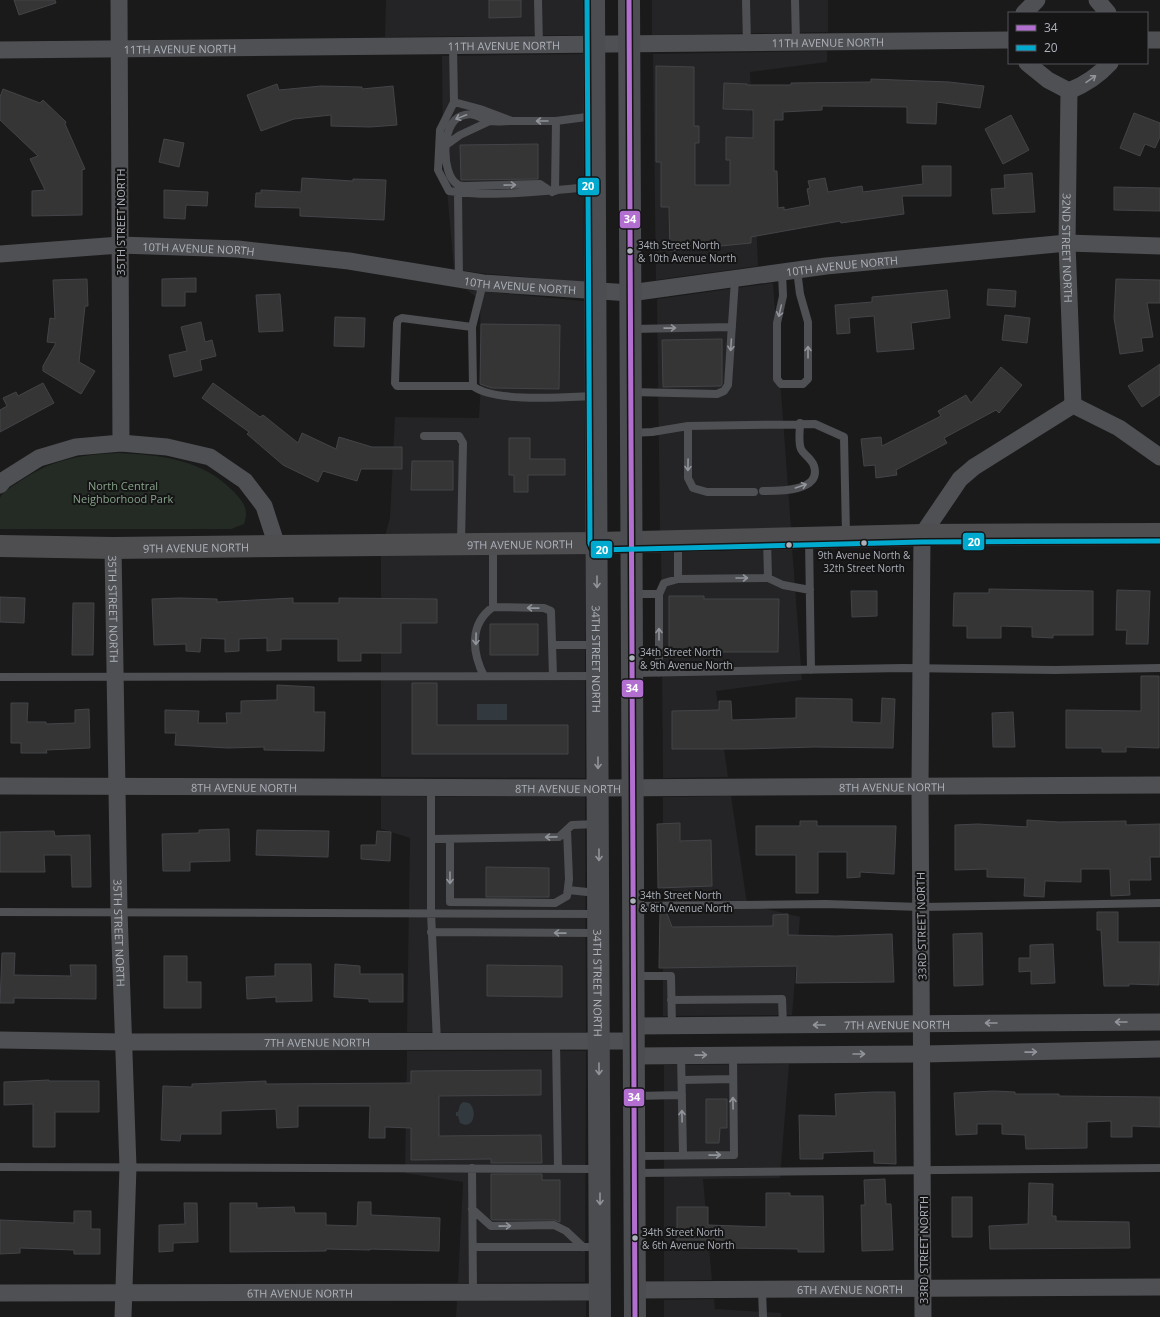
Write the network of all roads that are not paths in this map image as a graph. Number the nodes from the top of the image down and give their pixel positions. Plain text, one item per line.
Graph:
1 (119, 0) edge
2 (538, 0) edge
3 (594, 0) edge
4 (629, 0) edge
5 (746, 0) edge
6 (795, 0) edge
7 (1037, 0) edge
8 (1097, 0) edge
9 (1025, 12) edge
10 (1107, 12) edge
11 (1008, 38) edge
12 (1148, 40) edge
13 (1160, 40) edge
14 (796, 42) junction
15 (747, 43) junction
16 (629, 44) junction
17 (539, 45) junction
18 (594, 45) junction
19 (453, 46) junction
20 (0, 50) edge
21 (119, 50) junction
22 (1029, 64) edge
23 (1109, 64) edge
24 (1068, 91) junction
25 (454, 102) junction
26 (594, 116) junction
27 (490, 121) junction
28 (512, 121) junction
29 (556, 121) junction
30 (446, 145) junction
31 (595, 187) junction
32 (554, 191) junction
33 (458, 193) junction
34 (1067, 243) junction
35 (120, 245) junction
36 (1160, 246) edge
37 (0, 254) edge
38 (790, 271) junction
39 (735, 278) junction
40 (460, 279) junction
41 (483, 283) junction
42 (595, 292) junction
43 (630, 293) junction
44 (472, 327) junction
45 (732, 327) junction
46 (631, 329) junction
47 (473, 386) junction
48 (631, 392) junction
49 (596, 396) junction
50 (1073, 405) junction
51 (800, 423) junction
52 (688, 426) junction
53 (631, 433) junction
54 (424, 436) dead end
55 (121, 443) junction
56 (1160, 457) edge
57 (0, 485) edge
58 (763, 491) dead end
59 (754, 492) dead end
60 (922, 534) junction
61 (1160, 534) edge
62 (846, 536) junction
63 (809, 537) junction
64 (767, 538) junction
65 (678, 540) junction
66 (633, 541) junction
67 (597, 543) junction
68 (461, 544) junction
69 (492, 544) junction
70 (0, 546) edge
71 (277, 546) junction
72 (113, 548) junction
73 (768, 578) junction
74 (678, 579) junction
75 (810, 590) junction
76 (633, 594) junction
77 (659, 594) junction
78 (492, 607) junction
79 (552, 645) junction
80 (597, 645) junction
81 (1160, 668) edge
82 (921, 669) junction
83 (811, 670) junction
84 (633, 673) junction
85 (659, 673) junction
86 (484, 676) junction
87 (553, 676) junction
88 (597, 676) junction
89 (0, 677) edge
90 (116, 677) junction
91 (1160, 785) edge
92 (0, 786) edge
93 (117, 786) junction
94 (920, 786) junction
95 (431, 787) junction
96 (633, 787) junction
97 (598, 788) junction
98 (599, 824) junction
99 (567, 830) junction
100 (430, 839) junction
101 (450, 839) junction
102 (568, 890) junction
103 (488, 902) junction
104 (555, 903) junction
105 (1160, 903) edge
106 (633, 906) junction
107 (921, 907) junction
108 (119, 911) junction
109 (0, 912) edge
110 (430, 913) junction
111 (488, 913) junction
112 (553, 914) junction
113 (599, 914) junction
114 (431, 932) junction
115 (634, 976) junction
116 (672, 1000) junction
117 (1160, 1022) edge
118 (923, 1024) junction
119 (783, 1025) junction
120 (672, 1026) junction
121 (0, 1040) edge
122 (556, 1041) junction
123 (599, 1041) junction
124 (634, 1041) junction
125 (125, 1042) junction
126 (437, 1042) junction
127 (1160, 1049) edge
128 (923, 1054) junction
129 (681, 1055) junction
130 (733, 1055) junction
131 (733, 1079) junction
132 (682, 1080) junction
133 (682, 1095) junction
134 (634, 1096) junction
135 (683, 1155) junction
136 (634, 1164) junction
137 (0, 1167) edge
138 (128, 1167) junction
139 (472, 1168) junction
140 (1160, 1168) edge
141 (558, 1169) junction
142 (600, 1169) junction
143 (923, 1169) junction
144 (472, 1209) junction
145 (473, 1247) junction
146 (591, 1247) junction
147 (1160, 1287) edge
148 (923, 1288) junction
149 (635, 1290) junction
150 (762, 1290) junction
151 (473, 1292) junction
152 (600, 1292) junction
153 (0, 1293) edge
154 (123, 1293) junction
155 (123, 1317) edge
156 (600, 1317) edge
157 (635, 1317) edge
158 (763, 1317) edge
159 (923, 1317) edge

1 - 21 street, 35TH STREET NORTH
2 - 17 lane
3 - 18 highway, 34TH STREET NORTH
4 - 16 highway
5 - 15 lane
6 - 14 lane
7 - 9 street
8 - 10 street
11 - 14 street, 11TH AVENUE NORTH
12 - 13 street
14 - 15 street, 11TH AVENUE NORTH
15 - 16 street, 11TH AVENUE NORTH
16 - 18 street, 11TH AVENUE NORTH
16 - 43 highway
17 - 18 street, 11TH AVENUE NORTH
17 - 19 street, 11TH AVENUE NORTH
18 - 26 highway, 34TH STREET NORTH
19 - 21 street, 11TH AVENUE NORTH
19 - 25 lane
20 - 21 street, 11TH AVENUE NORTH
21 - 35 street, 35TH STREET NORTH
22 - 24 street
24 -> 23 street
24 - 34 street, 32ND STREET NORTH
25 - 28 lane
25 - 33 lane
26 - 29 lane
26 - 31 highway, 34TH STREET NORTH
27 - 28 lane
27 - 30 lane
27 -> 30 lane
29 -> 28 lane
29 - 32 lane
30 -> 32 lane
31 - 32 lane
31 - 42 highway, 34TH STREET NORTH
32 - 33 lane
33 - 40 lane
34 - 36 street, 10TH AVENUE NORTH
34 - 38 street, 10TH AVENUE NORTH
34 - 50 street, 32ND STREET NORTH
35 - 37 street, 10TH AVENUE NORTH
35 - 40 street, 10TH AVENUE NORTH
35 - 55 street, 35TH STREET NORTH
38 -> 38 lane
38 - 39 street, 10TH AVENUE NORTH
39 - 43 street, 10TH AVENUE NORTH
39 - 45 lane
40 - 41 street, 10TH AVENUE NORTH
41 - 42 street, 10TH AVENUE NORTH
41 - 44 lane
42 - 43 street, 10TH AVENUE NORTH
42 - 49 highway, 34TH STREET NORTH
43 - 46 highway
44 - 47 lane
44 - 47 lane
46 -> 45 lane
45 -> 48 lane
46 - 48 highway
47 - 49 lane
48 - 53 highway
49 - 67 highway, 34TH STREET NORTH
50 - 56 street
50 - 60 street
51 - 52 lane
58 -> 51 lane
51 - 62 lane
52 - 53 lane
52 -> 59 lane
53 - 66 highway
54 - 68 lane
55 - 57 street
55 - 71 street
60 - 61 street, 9TH AVENUE NORTH
60 - 62 street, 9TH AVENUE NORTH
60 - 82 street, 33RD STREET NORTH
62 - 63 street, 9TH AVENUE NORTH
63 - 64 street, 9TH AVENUE NORTH
63 - 75 lane
64 - 65 street, 9TH AVENUE NORTH
64 - 73 lane
65 - 66 street, 9TH AVENUE NORTH
65 - 74 lane
66 - 67 street, 9TH AVENUE NORTH
66 - 76 highway
67 - 69 street, 9TH AVENUE NORTH
67 -> 80 highway, 34TH STREET NORTH
68 - 69 street, 9TH AVENUE NORTH
68 - 71 street, 9TH AVENUE NORTH
69 - 78 lane
70 - 72 street, 9TH AVENUE NORTH
71 - 72 street, 9TH AVENUE NORTH
72 - 90 street, 35TH STREET NORTH
74 -> 73 lane
73 - 75 lane
74 - 77 lane
75 - 83 lane
76 - 77 lane
76 - 84 highway
85 -> 77 lane
79 -> 78 lane
78 -> 86 lane
79 - 80 lane
79 - 87 lane
80 - 88 highway, 34TH STREET NORTH
81 - 82 lane
82 - 83 lane
82 - 94 street, 33RD STREET NORTH
83 - 85 lane
84 - 85 lane
84 - 96 highway
86 - 87 lane
86 - 90 lane
87 - 88 lane
88 -> 97 highway, 34TH STREET NORTH
89 - 90 lane
90 - 93 street, 35TH STREET NORTH
91 - 94 street, 8TH AVENUE NORTH
92 - 93 street, 8TH AVENUE NORTH
93 - 95 street, 8TH AVENUE NORTH
93 - 108 street, 35TH STREET NORTH
94 - 96 street, 8TH AVENUE NORTH
94 - 107 street, 33RD STREET NORTH
95 - 97 street, 8TH AVENUE NORTH
95 - 100 lane
96 - 97 street, 8TH AVENUE NORTH
96 - 106 highway
97 - 98 highway, 34TH STREET NORTH
98 - 99 lane
98 -> 113 highway, 34TH STREET NORTH
99 -> 101 lane
99 - 102 lane
100 - 101 lane
100 - 110 lane
101 -> 103 lane
102 - 104 lane
102 - 113 lane
103 - 104 lane
103 - 111 lane
104 - 112 lane
105 - 107 lane
106 - 107 lane
106 - 115 highway
107 - 118 street, 33RD STREET NORTH
108 - 109 lane
108 - 110 lane
108 - 125 street, 35TH STREET NORTH
110 - 111 lane
110 - 114 lane
111 - 112 lane
112 - 113 lane
113 -> 114 lane
113 - 123 highway, 34TH STREET NORTH
114 - 126 lane
115 - 116 lane
115 - 124 highway
116 - 119 lane
116 - 120 lane
117 -> 118 street, 7TH AVENUE NORTH
118 -> 119 street, 7TH AVENUE NORTH
118 - 128 street, 33RD STREET NORTH
119 - 120 street, 7TH AVENUE NORTH
120 - 124 street, 7TH AVENUE NORTH
121 - 125 street, 7TH AVENUE NORTH
122 - 123 street, 7TH AVENUE NORTH
122 - 126 street, 7TH AVENUE NORTH
122 - 141 lane
123 - 124 street, 7TH AVENUE NORTH
123 -> 142 highway, 34TH STREET NORTH
124 - 129 street, 7TH AVENUE NORTH
124 - 134 highway
125 - 126 street, 7TH AVENUE NORTH
125 - 138 street, 35TH STREET NORTH
128 -> 127 street, 7TH AVENUE NORTH
130 -> 128 street, 7TH AVENUE NORTH
128 - 143 street, 33RD STREET NORTH
129 -> 130 street, 7TH AVENUE NORTH
129 - 132 lane
130 - 131 lane
131 - 132 lane
135 -> 131 lane
132 - 133 lane
133 - 134 lane
135 -> 133 lane
134 - 136 highway
135 - 136 lane
136 - 143 lane
136 - 149 highway
137 - 138 lane
138 - 139 lane
138 - 154 street, 35TH STREET NORTH
139 - 141 lane
139 - 144 lane
140 - 143 lane
141 - 142 lane
142 -> 146 highway, 34TH STREET NORTH
143 - 148 street, 33RD STREET NORTH
144 - 145 lane
144 -> 146 lane
145 - 146 lane
145 - 151 lane
146 - 152 highway, 34TH STREET NORTH
147 - 148 street, 6TH AVENUE NORTH
148 - 150 street, 6TH AVENUE NORTH
148 - 159 street, 33RD STREET NORTH
149 - 150 street, 6TH AVENUE NORTH
149 - 157 highway
150 - 158 lane
151 - 152 street, 6TH AVENUE NORTH
151 - 154 street, 6TH AVENUE NORTH
152 - 156 highway, 34TH STREET NORTH
153 - 154 street, 6TH AVENUE NORTH
154 - 155 street, 35TH STREET NORTH

